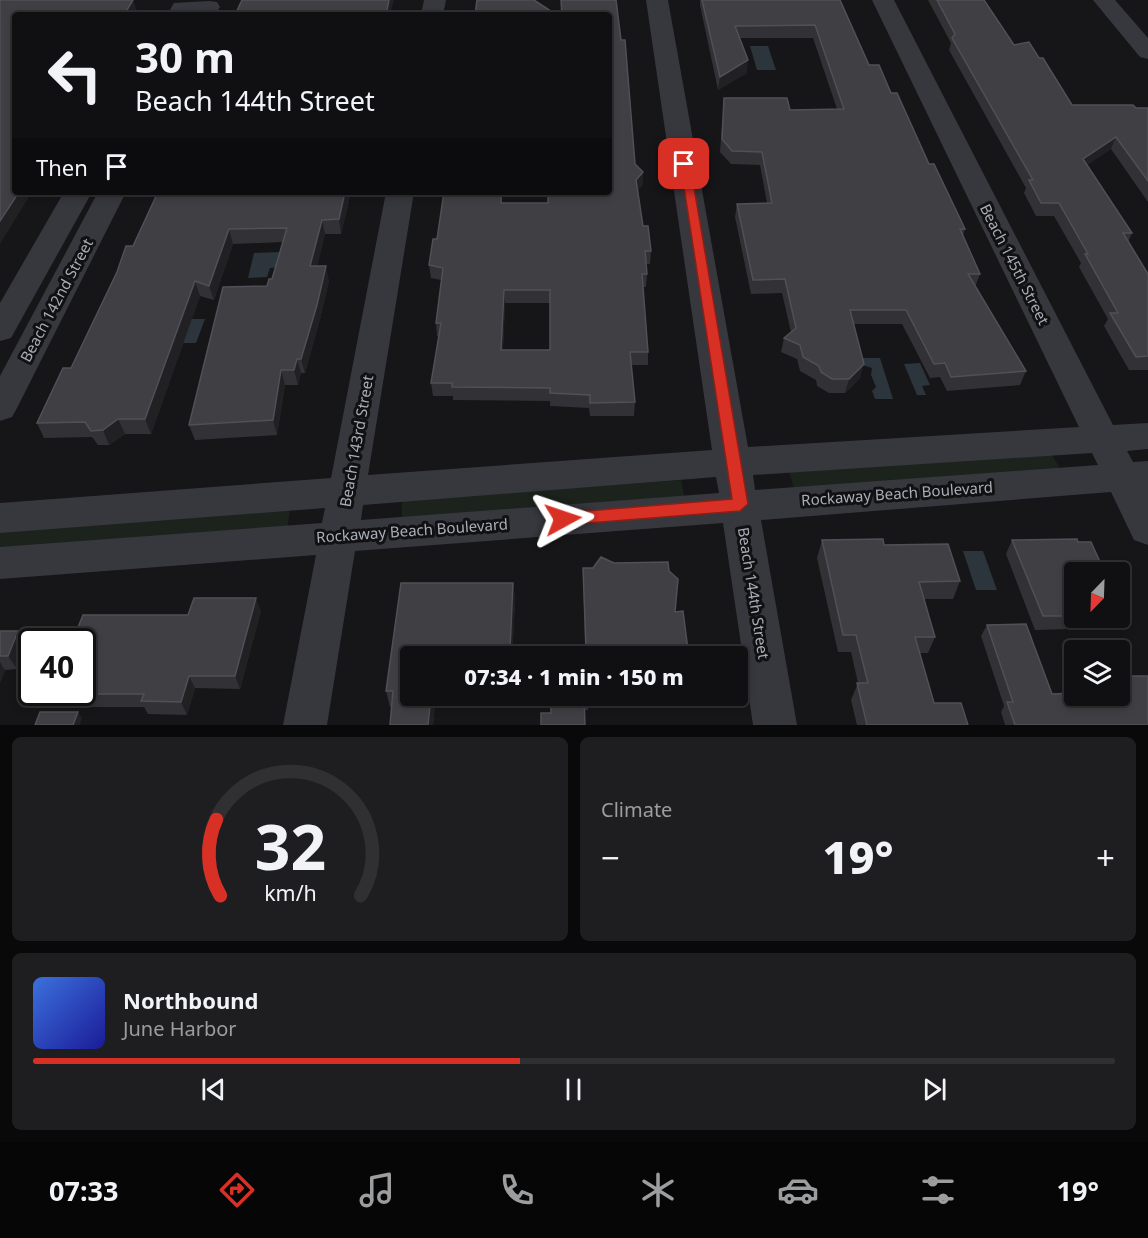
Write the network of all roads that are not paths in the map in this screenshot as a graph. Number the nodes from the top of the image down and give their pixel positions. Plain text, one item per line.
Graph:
1 (657, 0) edge
2 (883, 0) edge
3 (1104, 0) edge
4 (180, 12) edge
5 (206, 12) edge
6 (1148, 52) edge
7 (399, 195) edge
8 (109, 198) edge
9 (74, 199) edge
10 (0, 330) edge
11 (0, 408) edge
12 (1148, 436) edge
13 (1104, 439) junction
14 (734, 462) junction
15 (1135, 476) edge
16 (346, 493) junction
17 (740, 504) junction
18 (0, 518) edge
19 (1148, 528) edge
20 (339, 536) junction
21 (0, 563) edge
22 (305, 725) edge
23 (775, 725) edge

1 - 14 street, Beach 144th Street
2 - 13 street, Beach 145th Street
3 - 6 street
4 - 5 street
7 - 16 street, Beach 143rd Street
8 - 9 street
8 - 11 street, Beach 142nd Street
9 - 10 street
12 - 13 street
13 - 14 street
13 - 15 street, Beach 145th Street
14 - 16 street
14 - 17 street, Beach 144th Street
15 - 17 street, Rockaway Beach Boulevard
15 - 19 street, Beach 145th Street
16 - 18 street
16 - 20 street, Beach 143rd Street
17 - 20 street, Rockaway Beach Boulevard
17 - 23 street, Beach 144th Street
20 - 21 street, Rockaway Beach Boulevard
20 - 22 street, Beach 143rd Street

